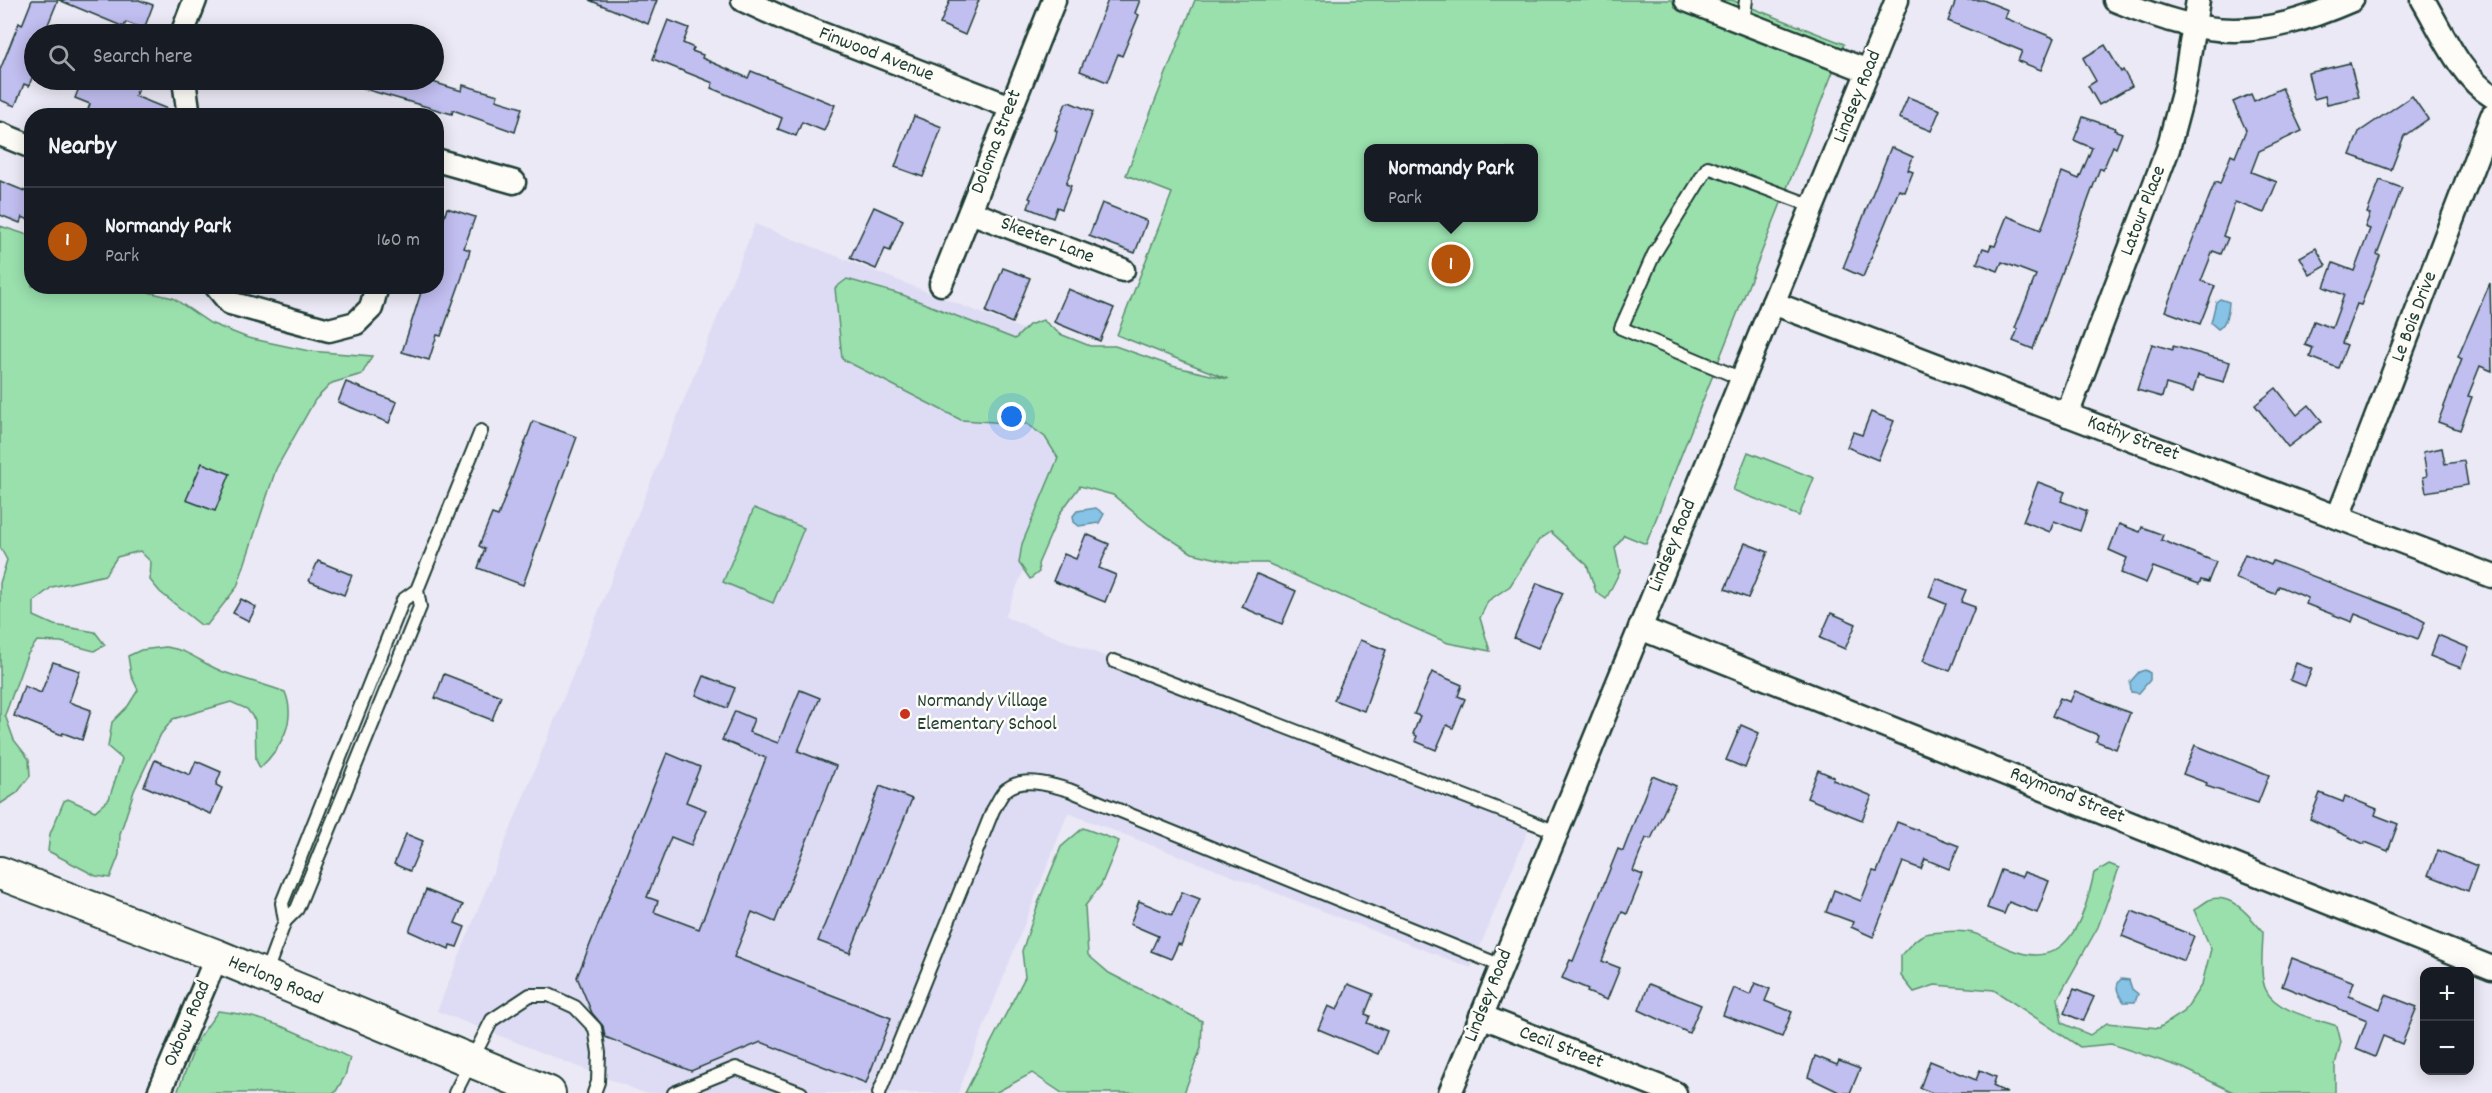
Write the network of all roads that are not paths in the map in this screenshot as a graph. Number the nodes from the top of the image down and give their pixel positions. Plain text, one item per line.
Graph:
1 (195, 0) edge
2 (743, 0) edge
3 (1054, 0) edge
4 (1686, 0) edge
5 (1897, 0) edge
6 (2115, 0) edge
7 (2198, 0) edge
8 (2352, 0) edge
9 (2423, 0) edge
10 (1745, 11) edge
11 (186, 24) edge
12 (2194, 26) junction
13 (1868, 71) junction
14 (185, 90) edge
15 (2492, 96) edge
16 (1011, 107) junction
17 (188, 108) edge
18 (2492, 116) edge
19 (0, 134) edge
20 (24, 144) edge
21 (444, 162) edge
22 (514, 182) dead end
23 (1813, 206) junction
24 (970, 212) junction
25 (1123, 270) dead end
26 (941, 284) dead end
27 (223, 294) edge
28 (375, 294) edge
29 (1773, 303) junction
30 (1742, 379) junction
31 (2067, 415) junction
32 (482, 431) dead end
33 (2338, 517) junction
34 (2492, 576) edge
35 (417, 590) junction
36 (1640, 628) junction
37 (1114, 661) dead end
38 (1557, 832) junction
39 (0, 873) edge
40 (285, 921) junction
41 (217, 956) junction
42 (1502, 966) junction
43 (2492, 968) edge
44 (265, 976) junction
45 (1481, 1016) junction
46 (471, 1063) junction
47 (159, 1093) edge
48 (454, 1093) edge
49 (549, 1093) edge
50 (594, 1093) edge
51 (674, 1093) edge
52 (801, 1093) edge
53 (879, 1093) edge
54 (1450, 1093) edge
55 (1675, 1093) edge

1 - 11 street
2 - 16 street, Finwood Avenue
3 - 16 street, Doloma Street
4 - 10 street
5 - 13 street, Lindsey Road
6 - 12 street
7 - 12 street, Latour Place
8 - 12 street
9 - 15 street
10 - 13 street
12 - 31 street, Latour Place
13 - 23 street, Lindsey Road
14 - 17 street
16 - 24 street, Doloma Street
18 - 33 street, Le Bois Drive
19 - 20 street
21 - 22 street
23 - 29 street, Lindsey Road
23 - 30 lane
24 - 25 street, Skeeter Lane
24 - 26 street, Doloma Street
27 - 28 street
29 - 30 street, Lindsey Road
29 - 31 street, Kathy Street
30 - 36 street, Lindsey Road
31 - 33 street, Kathy Street
32 - 35 lane
33 - 34 street, Kathy Street
35 - 40 lane
35 - 40 lane
36 - 38 street, Lindsey Road
36 - 43 street, Raymond Street
37 - 38 lane
38 - 42 street, Lindsey Road
39 - 41 street, Herlong Road
40 - 44 lane
41 - 44 street, Herlong Road
41 - 47 street, Oxbow Road
42 - 45 street, Lindsey Road
42 - 53 lane
44 - 46 street, Herlong Road
45 - 54 street, Lindsey Road
45 - 55 street, Cecil Street
46 - 48 lane
46 - 49 street, Herlong Road
46 - 50 lane
51 - 52 lane

